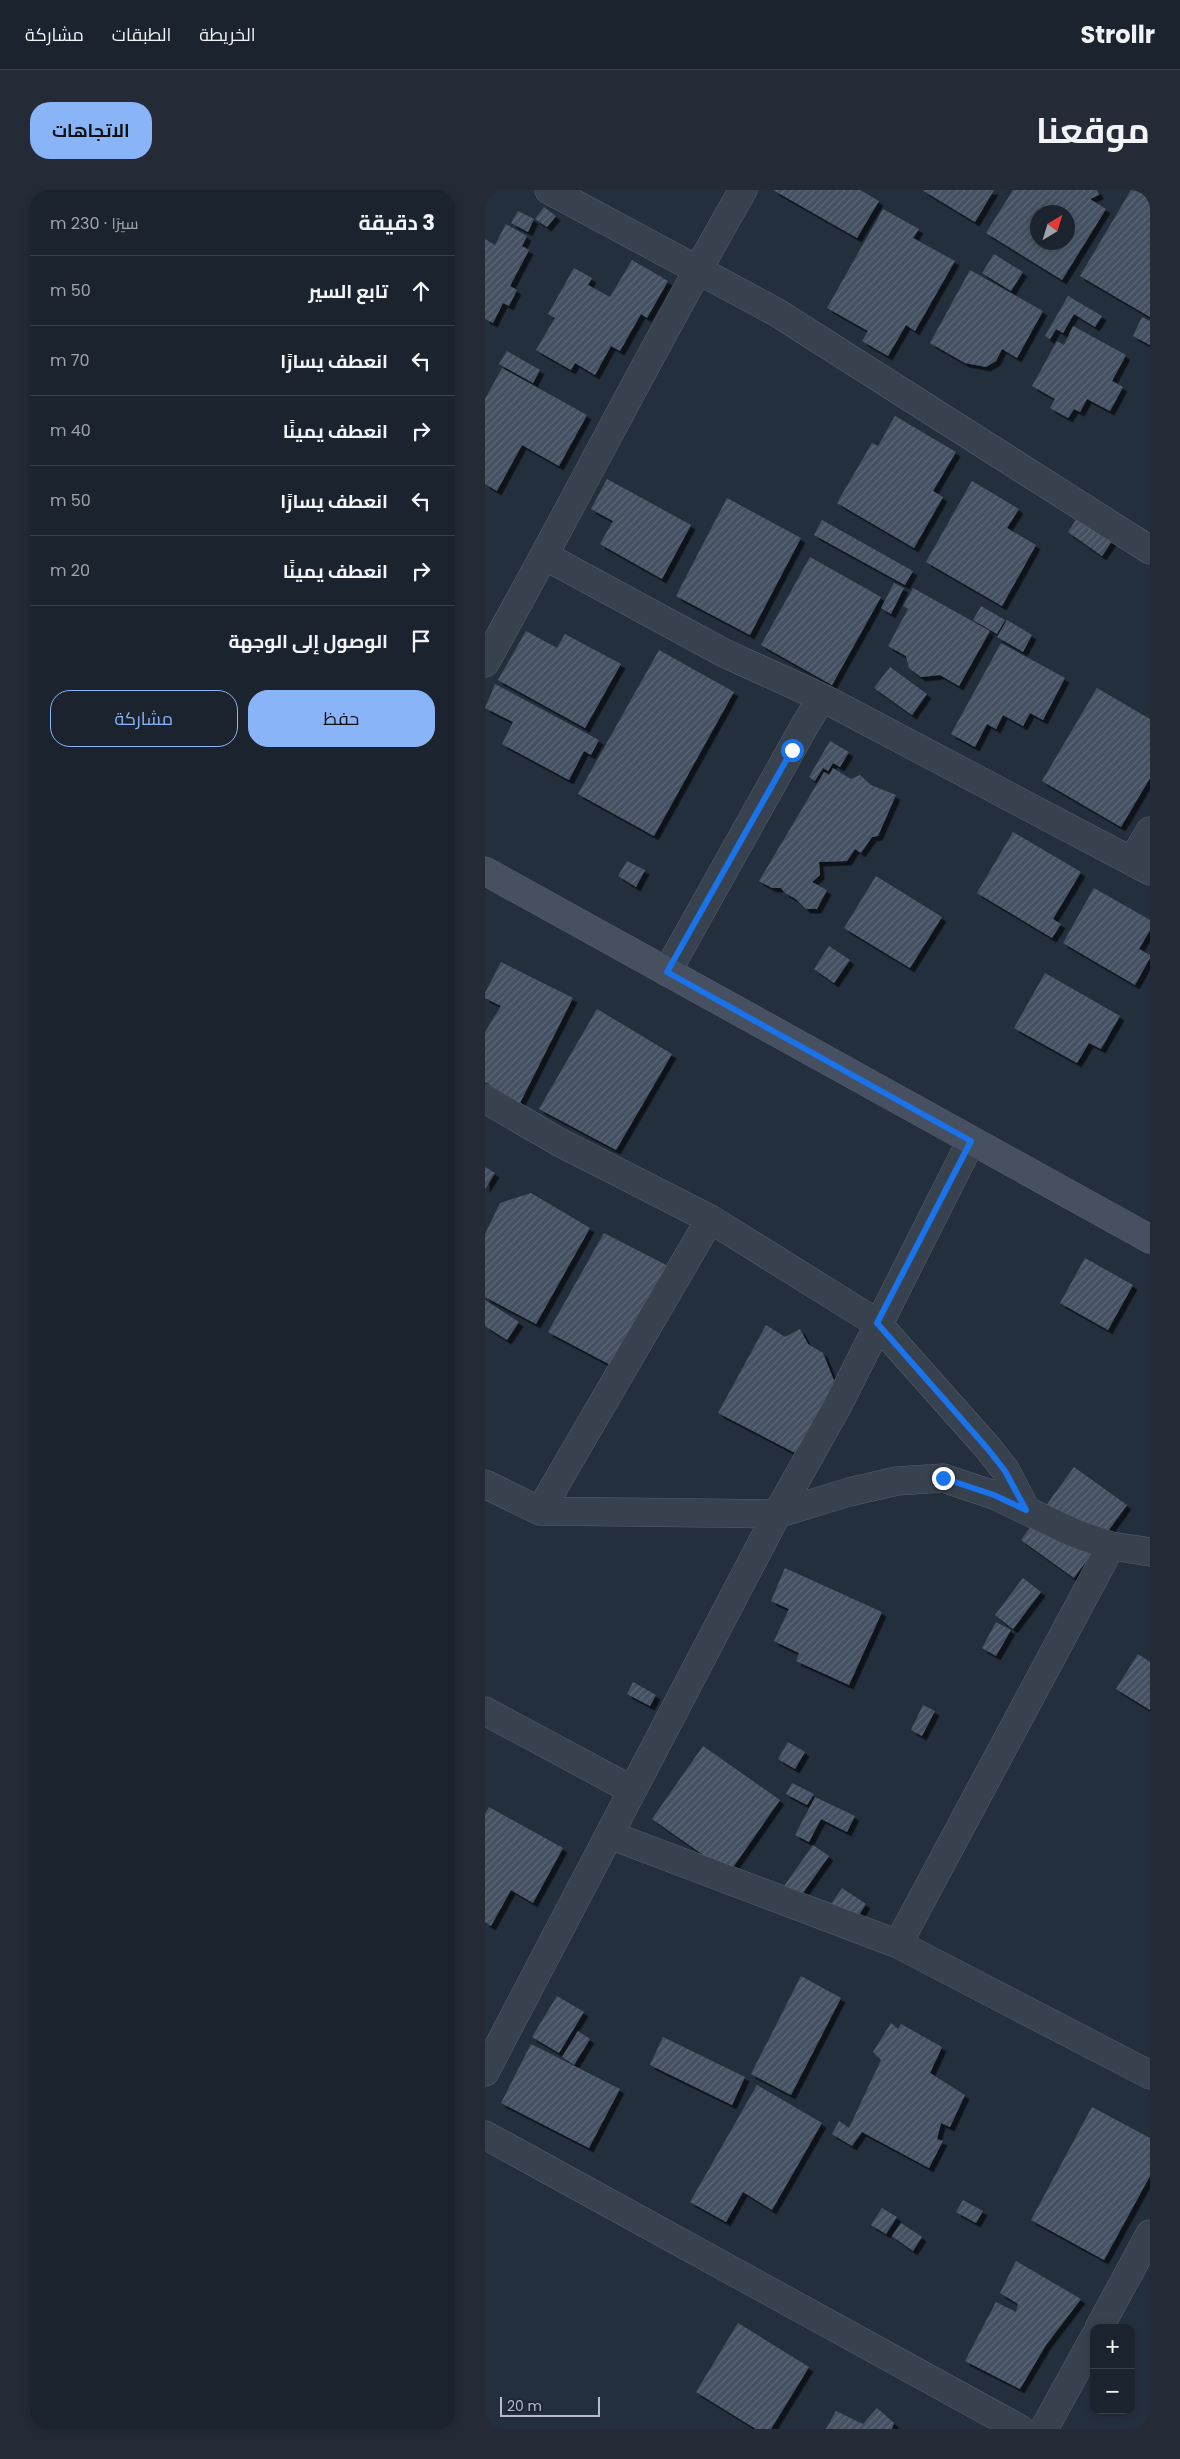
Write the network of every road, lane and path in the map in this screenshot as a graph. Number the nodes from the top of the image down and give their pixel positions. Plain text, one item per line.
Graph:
1 (549, 190) edge
2 (743, 190) edge
3 (697, 270) junction
4 (1150, 550) edge
5 (545, 556) junction
6 (485, 663) edge
7 (825, 698) junction
8 (1150, 831) edge
9 (1141, 866) edge
10 (485, 870) edge
11 (667, 972) junction
12 (485, 1099) edge
13 (971, 1141) junction
14 (710, 1220) junction
15 (1150, 1240) edge
16 (877, 1323) junction
17 (485, 1484) edge
18 (1026, 1510) junction
19 (540, 1512) junction
20 (777, 1514) junction
21 (1111, 1546) junction
22 (1150, 1552) edge
23 (485, 1711) edge
24 (632, 1790) junction
25 (610, 1836) junction
26 (898, 1944) junction
27 (485, 2072) edge
28 (1150, 2075) edge
29 (485, 2136) edge
30 (1150, 2234) edge
31 (1101, 2324) edge
32 (1090, 2345) edge
33 (1020, 2429) edge
34 (1044, 2429) edge

1 - 3 street
2 - 3 street
3 - 4 street
3 - 5 street
5 - 6 street
5 - 7 street
7 - 9 street
7 - 11 street
8 - 9 street
10 - 11 street
11 - 13 street
12 - 14 street
13 - 15 street
13 - 16 street
14 - 16 street
14 - 19 street
16 - 18 street
16 - 20 street
17 - 19 street
18 - 20 street
18 - 21 street
19 - 20 street
20 - 24 street
21 - 22 street
21 - 26 street
23 - 24 street
24 - 25 street
25 - 26 street
25 - 27 street
26 - 28 street
29 - 33 street
30 - 31 street
32 - 34 street

